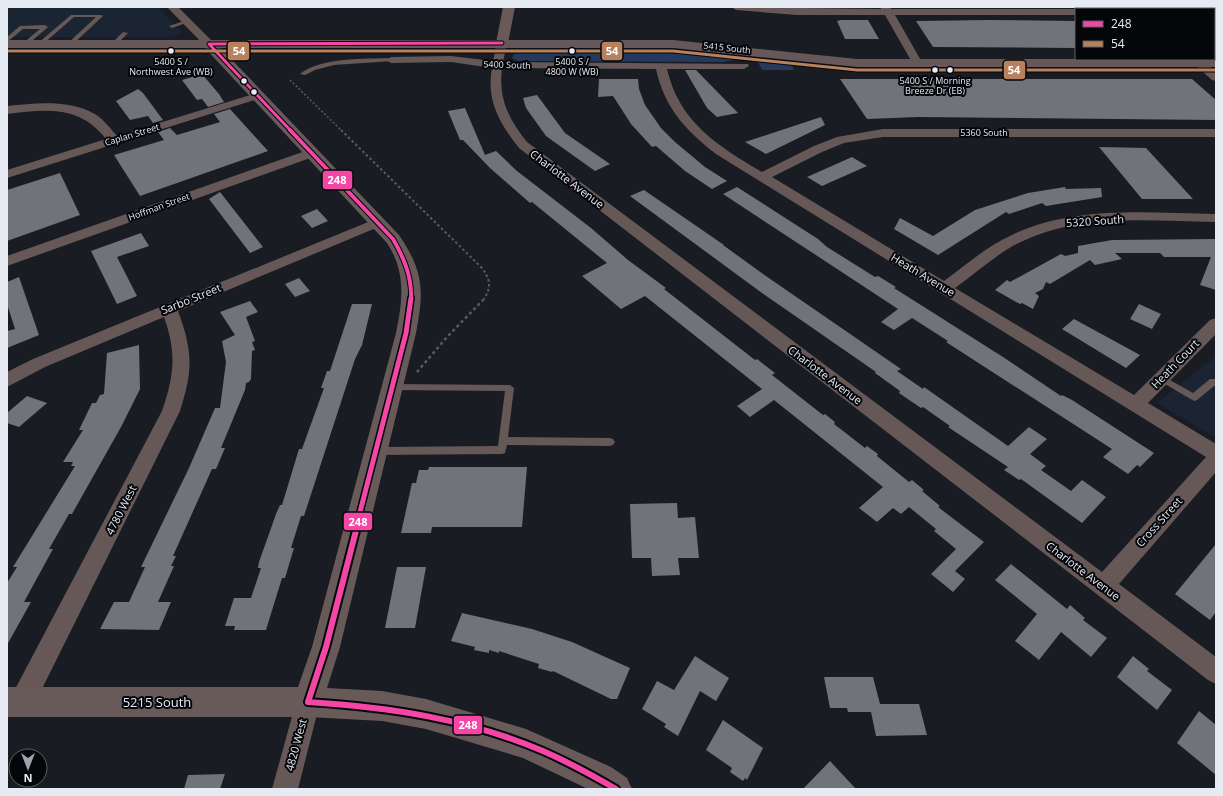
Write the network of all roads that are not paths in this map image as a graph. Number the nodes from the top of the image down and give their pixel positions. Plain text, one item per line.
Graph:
1 (172, 7) edge
2 (509, 7) edge
3 (736, 7) edge
4 (886, 9) edge
5 (1075, 12) edge
6 (186, 22) junction
7 (172, 26) dead end
8 (125, 33) dead end
9 (7, 40) edge
10 (502, 43) junction
11 (7, 44) edge
12 (25, 44) junction
13 (40, 44) junction
14 (70, 44) junction
15 (114, 44) junction
16 (209, 44) junction
17 (391, 60) joint
18 (1199, 63) junction
19 (1216, 63) edge
20 (918, 64) junction
21 (497, 65) junction
22 (661, 66) junction
23 (744, 66) dead end
24 (303, 74) dead end
25 (1216, 78) edge
26 (257, 96) junction
27 (7, 110) edge
28 (1216, 133) edge
29 (114, 140) junction
30 (311, 153) junction
31 (7, 174) edge
32 (762, 177) junction
33 (1216, 218) edge
34 (378, 222) junction
35 (7, 260) edge
36 (944, 288) junction
37 (169, 309) junction
38 (1216, 324) edge
39 (1161, 378) junction
40 (7, 380) edge
41 (1216, 383) edge
42 (401, 387) junction
43 (1135, 405) junction
44 (504, 441) junction
45 (610, 442) dead end
46 (375, 451) junction
47 (1216, 454) edge
48 (1216, 459) edge
49 (1103, 586) junction
50 (1216, 672) edge
51 (15, 702) edge
52 (308, 702) junction
53 (285, 789) edge
54 (616, 789) edge

1 - 6 street
2 - 10 street
3 - 4 street
4 - 5 street
4 - 20 street
6 - 7 lane
6 - 16 street
8 - 15 lane
9 - 12 lane
10 - 16 main road, 5415 South
10 - 20 main road, 5415 South
10 - 21 street, Charlotte Avenue
11 - 12 main road, 5415 South
12 - 13 main road, 5415 South
13 - 14 main road, 5415 South
13 - 14 lane
14 - 15 main road, 5415 South
15 - 16 main road, 5415 South
16 - 26 street, 4820 West
17 - 21 street, 5400 South
17 - 24 lane
18 - 19 main road
18 - 20 main road
18 - 25 street
21 - 22 street, 5400 South
21 - 49 street, Charlotte Avenue
22 - 23 street, 5400 South
22 - 32 street, Heath Avenue
26 - 29 street, Caplan Street
26 - 30 street, 4820 West
27 - 29 street
28 - 32 street, 5360 South
29 - 31 street, Caplan Street
30 - 34 street, 4820 West
30 - 35 street, Hoffman Street
32 - 36 street, Heath Avenue
33 - 36 street, 5320 South
34 - 37 street, Sarbo Street
34 - 42 street, 4820 West
36 - 43 street, Heath Avenue
37 - 40 street, Sarbo Street
37 - 51 street, 4780 West
38 - 39 street, Heath Court
39 - 41 lane
39 - 43 street, Heath Court
42 - 44 lane
42 - 46 street, 4820 West
43 - 47 street, Heath Avenue
44 - 45 lane
44 - 46 lane
46 - 52 street, 4820 West
48 - 49 street, Cross Street
49 - 50 street, Charlotte Avenue
51 - 52 street, 5215 South
52 - 53 street, 4820 West
52 - 54 street, 5215 South

